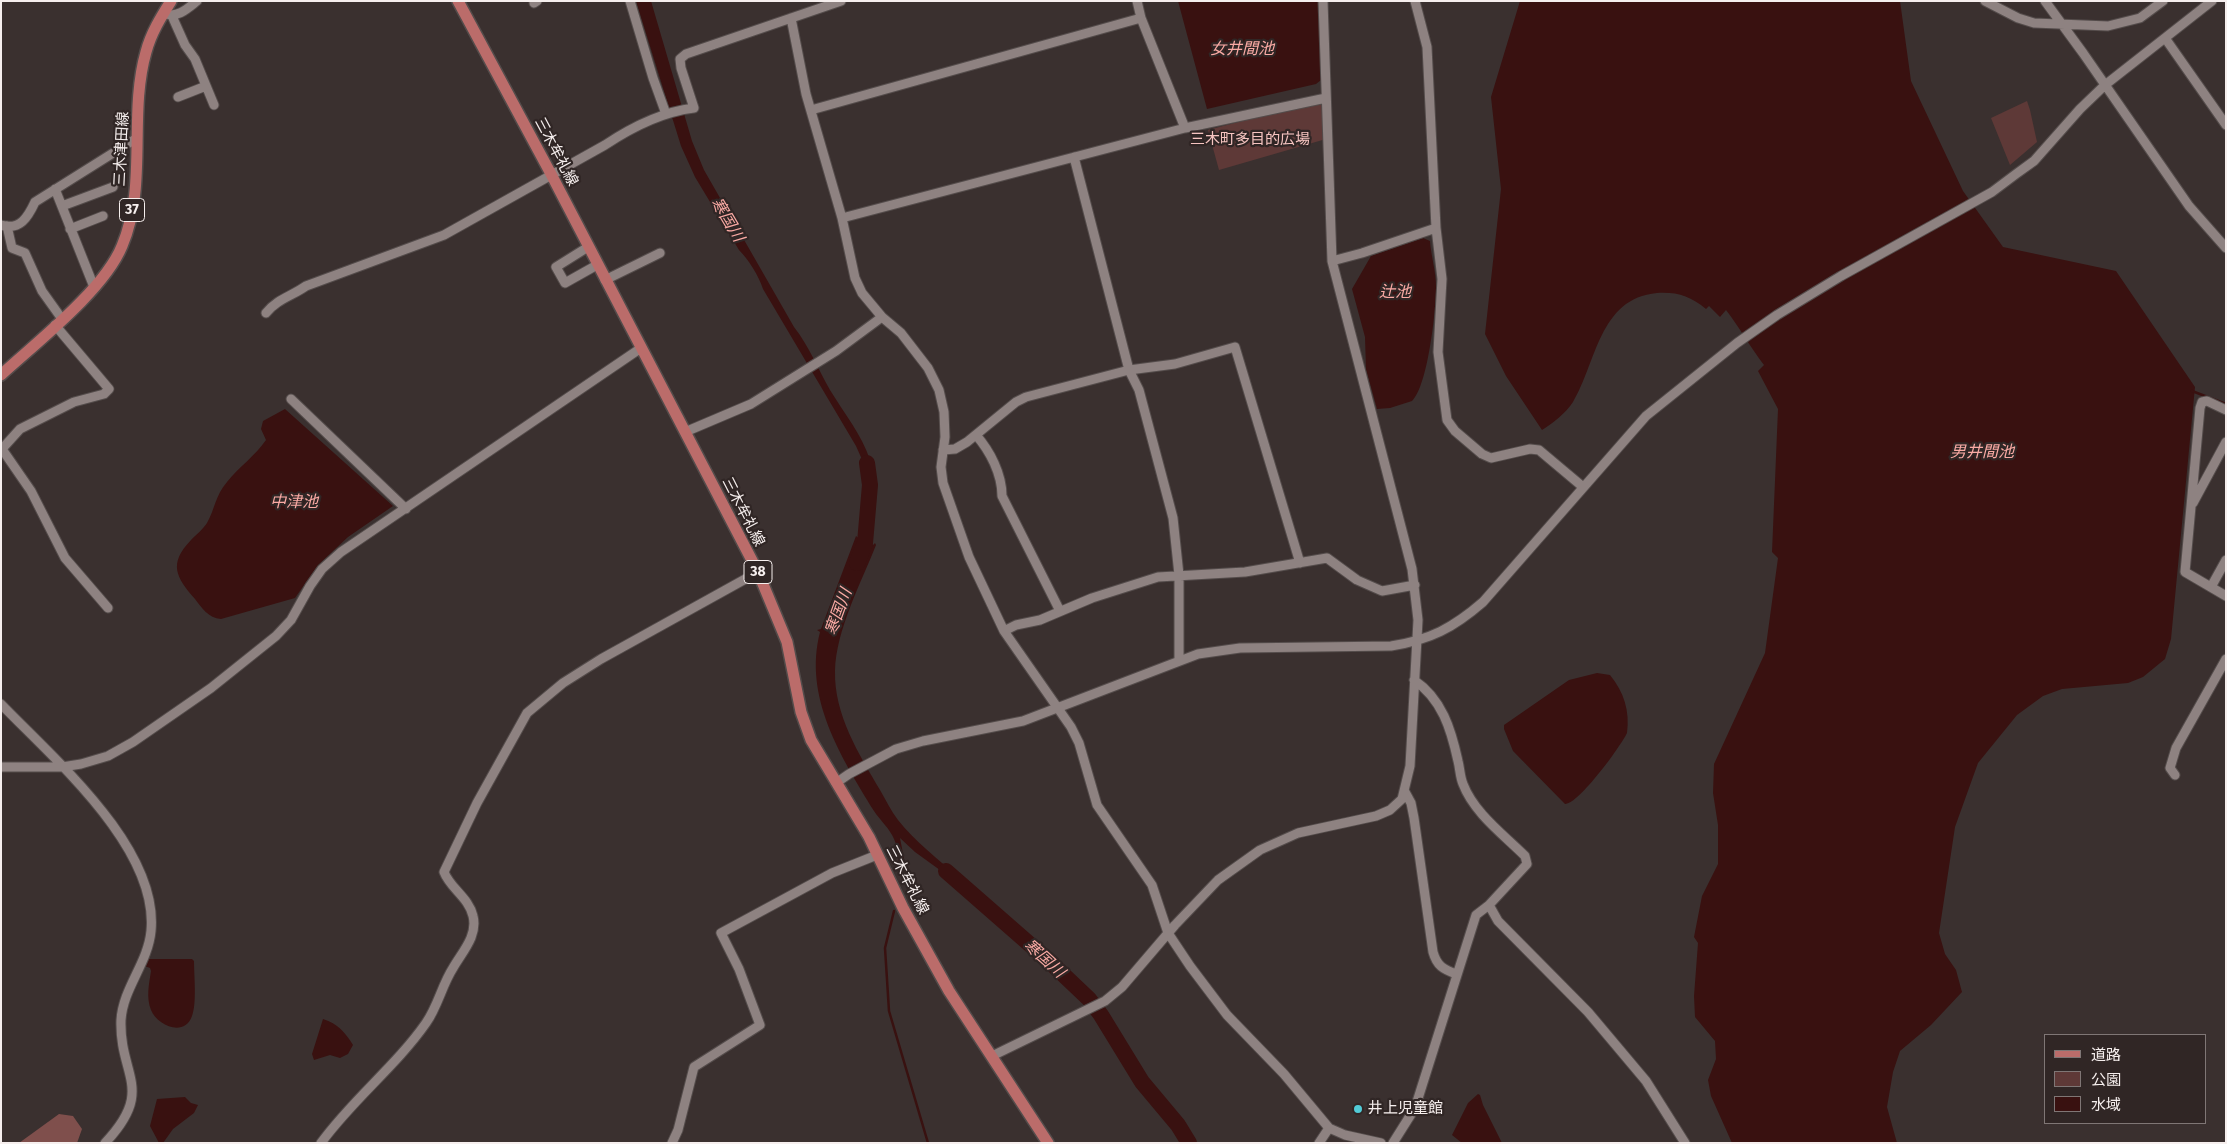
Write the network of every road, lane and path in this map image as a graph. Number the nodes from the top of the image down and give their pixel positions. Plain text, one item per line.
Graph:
1 (171, 1) edge
2 (197, 1) edge
3 (458, 1) edge
4 (630, 1) edge
5 (841, 1) edge
6 (1137, 1) edge
7 (1323, 1) edge
8 (1415, 1) edge
9 (1985, 1) edge
10 (2044, 1) edge
11 (2163, 1) edge
12 (2212, 1) edge
13 (168, 14) junction
14 (791, 18) junction
15 (1141, 18) junction
16 (2061, 23) junction
17 (2165, 38) junction
18 (2105, 85) junction
19 (206, 86) junction
20 (178, 97) dead end
21 (1326, 98) junction
22 (214, 105) dead end
23 (811, 110) junction
24 (666, 114) junction
25 (2226, 125) edge
26 (1185, 128) junction
27 (137, 138) junction
28 (1074, 158) junction
29 (551, 174) junction
30 (112, 187) dead end
31 (55, 189) junction
32 (62, 206) junction
33 (103, 216) dead end
34 (842, 218) junction
35 (4, 225) edge
36 (1436, 228) junction
37 (70, 229) junction
38 (588, 247) junction
39 (2226, 248) edge
40 (660, 253) dead end
41 (1332, 260) junction
42 (597, 265) junction
43 (605, 280) junction
44 (94, 287) junction
45 (266, 313) dead end
46 (882, 317) junction
47 (58, 322) junction
48 (641, 348) junction
49 (1129, 370) junction
50 (1, 375) edge
51 (291, 399) dead end
52 (2226, 410) edge
53 (685, 432) junction
54 (976, 435) junction
55 (2226, 442) edge
56 (2, 450) edge
57 (943, 450) junction
58 (1583, 487) junction
59 (2190, 507) junction
60 (406, 509) junction
61 (2226, 560) edge
62 (1300, 562) junction
63 (758, 572) junction
64 (1179, 575) junction
65 (1415, 586) junction
66 (2211, 587) junction
67 (2226, 596) edge
68 (108, 608) dead end
69 (1060, 611) junction
70 (1004, 631) junction
71 (1415, 642) junction
72 (2226, 659) edge
73 (1178, 661) junction
74 (1414, 680) junction
75 (1, 704) edge
76 (1058, 708) junction
77 (1, 767) edge
78 (62, 767) junction
79 (2175, 775) dead end
80 (836, 783) junction
81 (1405, 792) junction
82 (877, 855) junction
83 (1489, 905) junction
84 (1168, 933) junction
85 (1456, 974) junction
86 (992, 1056) junction
87 (1329, 1128) junction
88 (105, 1143) edge
89 (321, 1143) edge
90 (672, 1143) edge
91 (1048, 1143) edge
92 (1319, 1143) edge
93 (1380, 1143) edge
94 (1393, 1143) edge
95 (1685, 1143) edge

1 - 13 main road, 三木津田線 / 37
2 - 13 street
3 - 29 main road, 三木牟礼線 / 38
4 - 24 street
5 - 14 street
6 - 15 street
7 - 21 street
8 - 36 street
9 - 16 street
10 - 16 street
11 - 16 street
12 - 17 street
13 - 19 street
13 - 27 main road, 三木津田線 / 37
14 - 23 street
14 - 24 street
15 - 23 street
15 - 26 street
16 - 18 street
17 - 18 street
17 - 25 street
18 - 39 street
18 - 58 street
19 - 20 street
19 - 22 street
21 - 26 street
21 - 41 street
23 - 34 street
24 - 29 street
26 - 28 street
27 - 31 street
27 - 44 main road, 三木津田線 / 37
28 - 34 street
28 - 49 street
29 - 38 main road, 三木牟礼線 / 38
29 - 45 street
30 - 32 street
31 - 32 street
31 - 35 street
32 - 37 street
33 - 37 street
34 - 46 street
35 - 47 street
36 - 41 street
36 - 58 street
37 - 44 street
38 - 42 main road, 三木牟礼線 / 38
38 - 42 street
40 - 43 street
41 - 65 street
42 - 43 main road, 三木牟礼線 / 38
43 - 48 main road, 三木牟礼線 / 38
44 - 47 main road, 三木津田線 / 37
46 - 53 street
46 - 57 street
47 - 50 main road, 三木津田線 / 37
47 - 56 street
48 - 53 main road, 三木牟礼線 / 38
48 - 60 street
49 - 54 street
49 - 62 street
49 - 64 street
51 - 60 street
52 - 59 street
53 - 63 main road, 三木牟礼線 / 38
54 - 57 street
54 - 69 street
55 - 59 street
56 - 68 street
57 - 70 street
58 - 71 street
59 - 66 street
60 - 78 street
61 - 66 street
62 - 64 street
62 - 65 street
63 - 80 main road, 三木牟礼線 / 38
63 - 89 street
64 - 69 street
64 - 73 street
65 - 71 street
66 - 67 street
69 - 70 street
70 - 76 street
71 - 73 street
71 - 74 street
72 - 79 street
73 - 76 street
74 - 81 street
74 - 83 street
75 - 78 street
76 - 80 street
76 - 84 street
77 - 78 street
78 - 88 street
80 - 82 main road, 三木牟礼線 / 38
81 - 84 street
81 - 85 street
82 - 86 main road, 三木牟礼線 / 38
82 - 90 street
83 - 85 street
83 - 95 street
84 - 86 street
84 - 87 street
85 - 94 street
86 - 91 main road, 三木牟礼線 / 38
87 - 92 street
87 - 93 street

